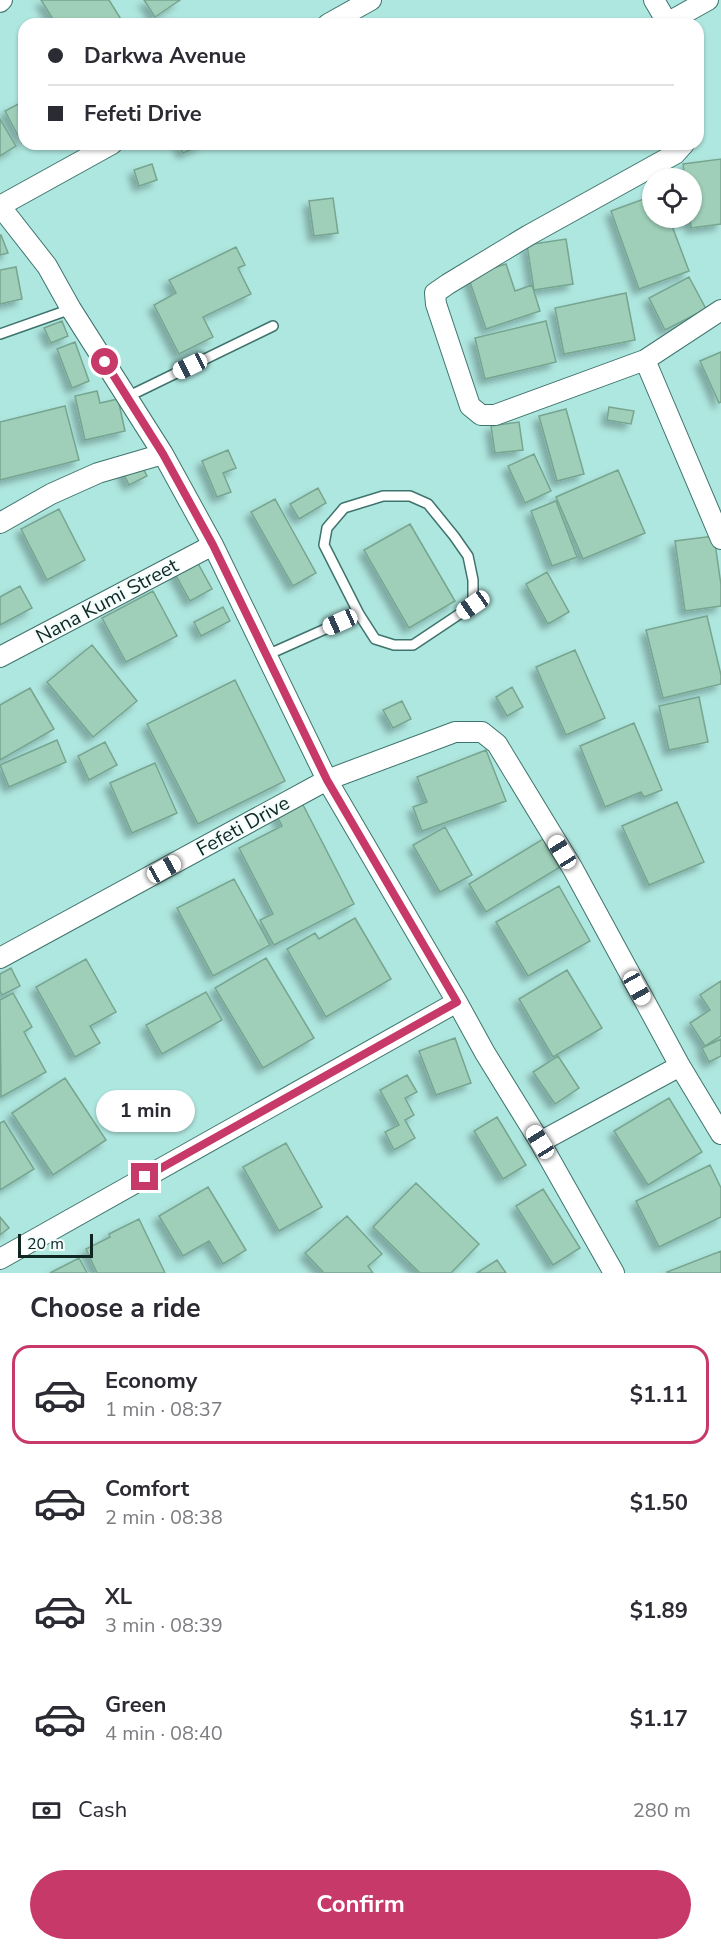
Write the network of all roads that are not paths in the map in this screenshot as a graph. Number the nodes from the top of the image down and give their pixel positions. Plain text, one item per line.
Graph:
1 (371, 0) edge
2 (654, 0) edge
3 (708, 0) edge
4 (339, 18) edge
5 (664, 18) edge
6 (676, 18) edge
7 (101, 150) edge
8 (678, 150) edge
9 (0, 206) edge
10 (71, 309) junction
11 (721, 310) edge
12 (273, 326) dead end
13 (0, 334) edge
14 (645, 360) junction
15 (127, 397) junction
16 (163, 454) junction
17 (0, 523) edge
18 (721, 539) edge
19 (213, 545) junction
20 (359, 614) junction
21 (267, 656) junction
22 (0, 657) edge
23 (327, 780) junction
24 (0, 958) edge
25 (457, 1002) junction
26 (680, 1066) junction
27 (721, 1134) edge
28 (540, 1142) junction
29 (0, 1259) edge
30 (605, 1270) edge

1 - 4 street
2 - 5 street
3 - 6 street
7 - 9 street
8 - 14 street
9 - 10 street
10 - 13 lane
10 - 15 street
11 - 14 street
12 - 15 lane
14 - 18 street
15 - 16 street
16 - 17 street
16 - 19 street
19 - 21 street
19 - 22 street, Nana Kumi Street
20 - 20 lane
20 - 21 lane
21 - 23 street
23 - 24 street, Fefeti Drive
23 - 25 street
23 - 26 street, Fefeti Drive
25 - 28 street
25 - 29 street
26 - 27 street, Fefeti Drive
26 - 28 street
28 - 30 street

